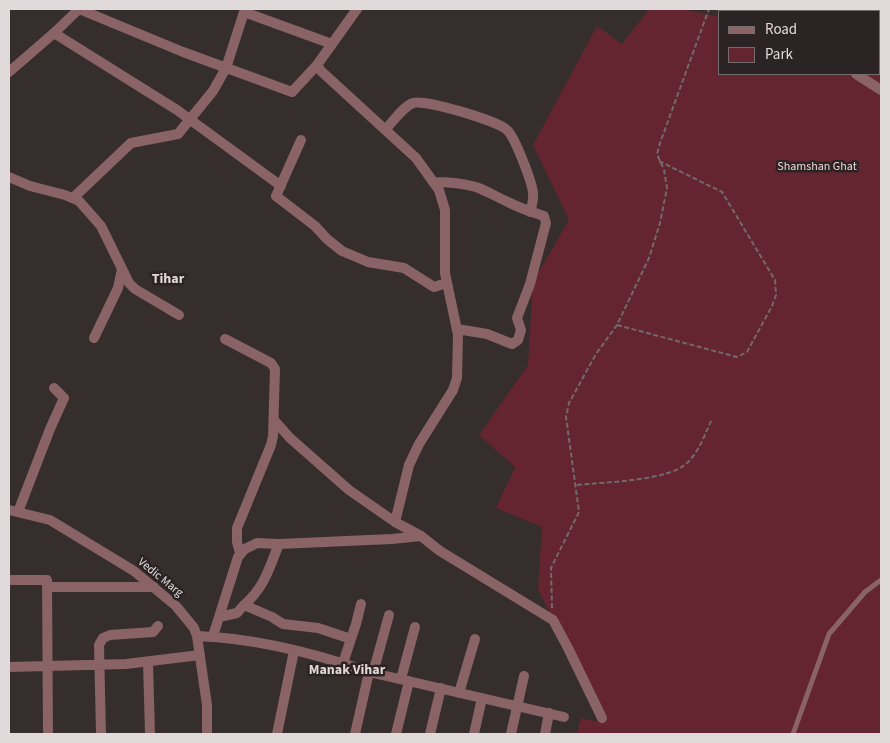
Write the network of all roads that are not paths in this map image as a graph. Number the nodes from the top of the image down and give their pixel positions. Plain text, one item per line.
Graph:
1 (79, 9) edge
2 (357, 9) edge
3 (245, 10) edge
4 (54, 33) junction
5 (332, 44) junction
6 (317, 65) junction
7 (226, 68) junction
8 (9, 72) edge
9 (858, 75) edge
10 (881, 90) edge
11 (190, 120) junction
12 (386, 129) junction
13 (301, 140) dead end
14 (9, 176) edge
15 (433, 182) junction
16 (281, 186) junction
17 (73, 198) junction
18 (530, 212) junction
19 (122, 269) junction
20 (446, 283) junction
21 (179, 315) dead end
22 (458, 329) junction
23 (94, 338) dead end
24 (225, 339) dead end
25 (54, 388) dead end
26 (274, 420) junction
27 (14, 511) edge
28 (395, 522) junction
29 (421, 536) junction
30 (279, 544) junction
31 (240, 553) junction
32 (9, 580) edge
33 (881, 580) edge
34 (48, 587) junction
35 (154, 587) junction
36 (361, 604) dead end
37 (244, 605) junction
38 (389, 615) dead end
39 (219, 617) junction
40 (158, 626) dead end
41 (415, 627) dead end
42 (197, 636) junction
43 (213, 636) junction
44 (351, 639) junction
45 (475, 639) dead end
46 (294, 651) junction
47 (200, 656) junction
48 (148, 662) junction
49 (343, 663) junction
50 (100, 664) junction
51 (47, 666) junction
52 (9, 667) edge
53 (371, 672) junction
54 (524, 676) dead end
55 (405, 680) junction
56 (441, 688) junction
57 (459, 692) junction
58 (482, 698) junction
59 (518, 706) junction
60 (549, 713) junction
61 (564, 717) dead end
62 (602, 718) dead end
63 (48, 734) edge
64 (101, 734) edge
65 (150, 734) edge
66 (208, 734) edge
67 (277, 734) edge
68 (355, 734) edge
69 (396, 734) edge
70 (430, 734) edge
71 (474, 734) edge
72 (511, 734) edge
73 (545, 734) edge
74 (793, 734) edge

1 - 4 street
1 - 7 street
2 - 5 street
3 - 5 street
3 - 7 street
4 - 8 street
4 - 11 street
5 - 6 street
6 - 7 street
6 - 12 street
7 - 11 street
9 - 10 street
11 - 16 street
11 - 17 street
12 - 15 street
12 - 18 street
13 - 16 street
14 - 17 street
15 - 18 street
15 - 20 street
16 - 20 street
17 - 19 street
18 - 22 street
19 - 21 street
19 - 23 street
20 - 22 street
22 - 28 street
24 - 26 street
25 - 27 street
26 - 28 street
26 - 31 street
27 - 35 street, Vedic Marg
28 - 29 street
29 - 30 street
29 - 62 street
30 - 31 street
30 - 37 street
31 - 39 street
32 - 34 street
33 - 74 lane
34 - 35 street
34 - 51 street
35 - 42 street, Vedic Marg
36 - 44 street
37 - 39 street
37 - 44 street
38 - 53 street
39 - 43 street
40 - 50 street
41 - 55 street
42 - 43 street
42 - 47 street, Vedic Marg
43 - 46 street
44 - 49 street
45 - 57 street
46 - 49 street
46 - 67 street
47 - 48 street
47 - 66 street, Vedic Marg
48 - 50 street
48 - 65 street
49 - 53 street
50 - 51 street
50 - 64 street
51 - 52 street
51 - 63 street
53 - 55 street
53 - 68 street
54 - 59 street
55 - 56 street
55 - 69 street
56 - 57 street
56 - 70 street
57 - 58 street
58 - 59 street
58 - 71 street
59 - 60 street
59 - 72 street
60 - 61 street
60 - 73 street

